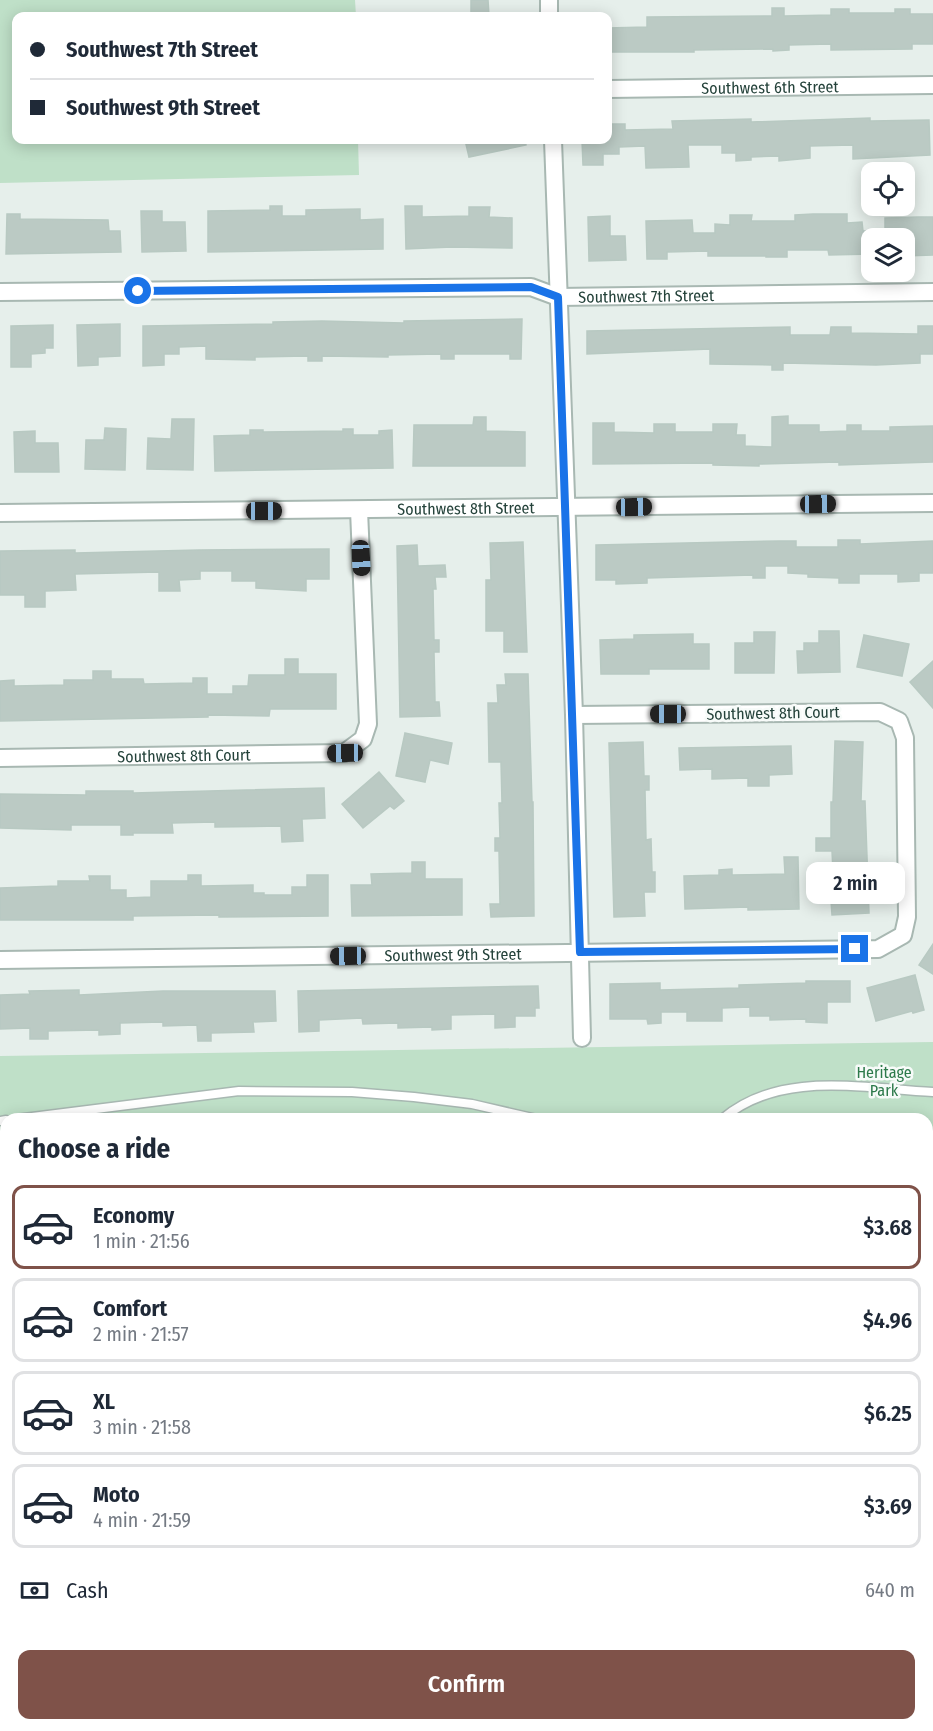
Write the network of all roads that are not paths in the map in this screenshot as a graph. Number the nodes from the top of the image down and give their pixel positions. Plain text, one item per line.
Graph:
1 (933, 85) edge
2 (612, 88) edge
3 (553, 144) edge
4 (0, 292) edge
5 (933, 292) edge
6 (558, 297) junction
7 (933, 503) edge
8 (566, 508) junction
9 (359, 510) junction
10 (0, 513) edge
11 (574, 715) junction
12 (0, 758) edge
13 (903, 935) joint
14 (580, 952) junction
15 (0, 960) edge
16 (582, 1038) dead end
17 (933, 1092) edge
18 (64, 1113) edge
19 (511, 1113) edge
20 (730, 1113) edge

1 - 2 street, Southwest 6th Street
3 - 6 street
4 - 6 street, Southwest 7th Street
5 - 6 street, Southwest 7th Street
6 - 8 street
7 - 8 street, Southwest 8th Street
8 - 9 street, Southwest 8th Street
8 - 11 street
9 - 10 street, Southwest 8th Street
9 - 12 street, Southwest 8th Court
11 - 13 street, Southwest 8th Court
11 - 14 street
13 - 14 street, Southwest 9th Street
14 - 15 street, Southwest 9th Street
14 - 16 street
17 - 20 lane
18 - 19 lane

